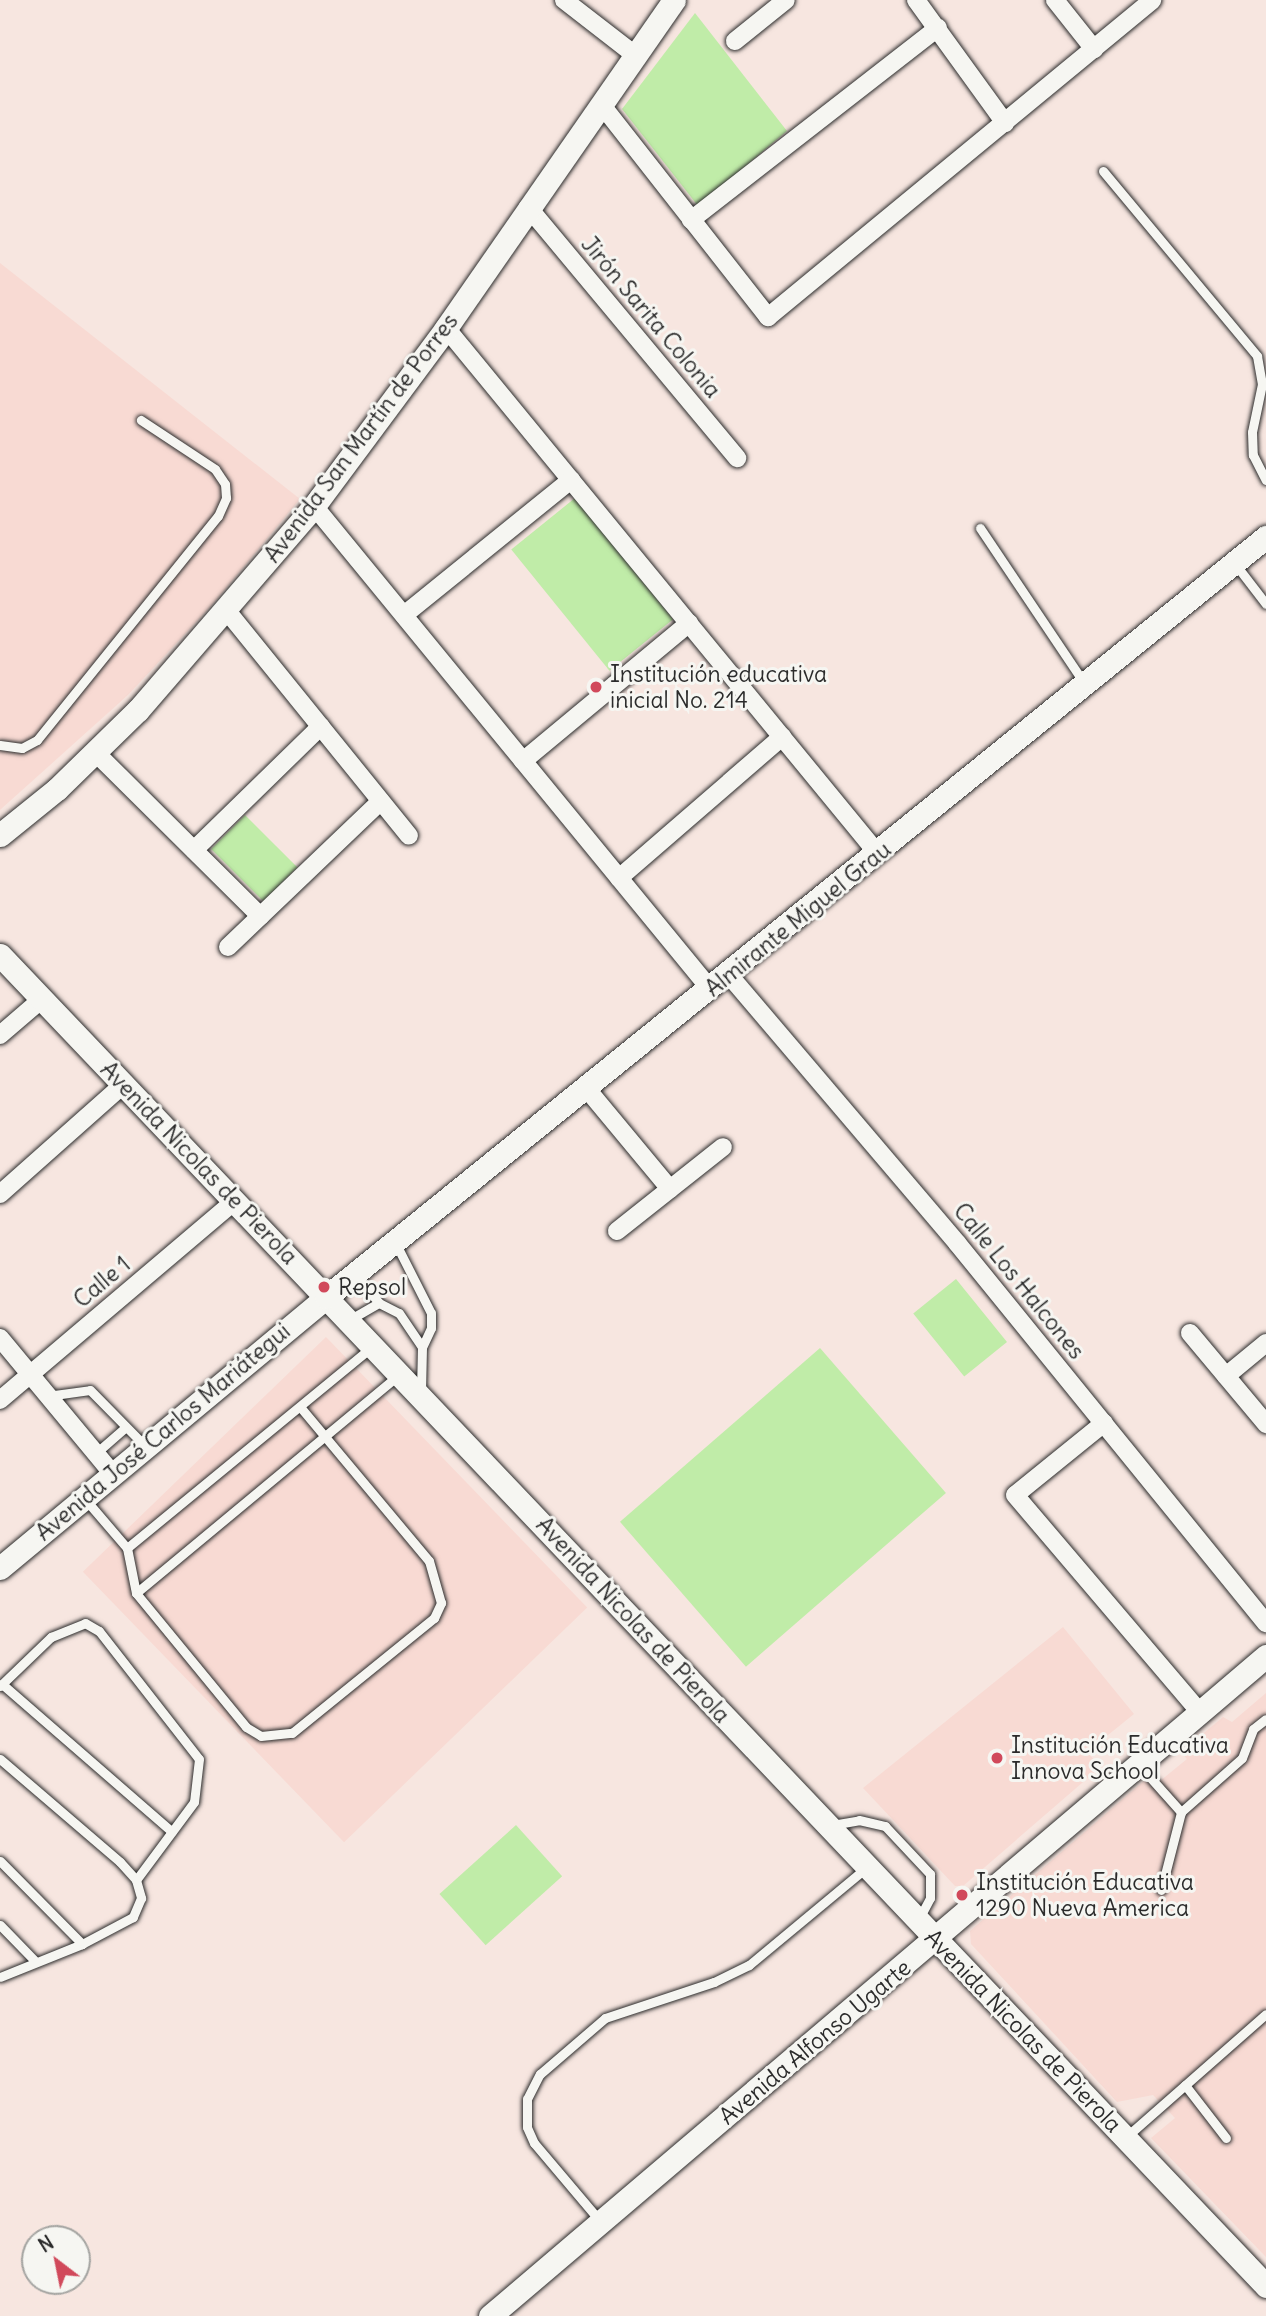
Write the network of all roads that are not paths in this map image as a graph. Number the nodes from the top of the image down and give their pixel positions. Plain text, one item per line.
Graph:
1 (564, 0) edge
2 (674, 0) edge
3 (786, 0) edge
4 (916, 0) edge
5 (1055, 0) edge
6 (1152, 0) edge
7 (937, 28) junction
8 (735, 41) dead end
9 (1094, 49) junction
10 (635, 55) junction
11 (601, 104) junction
12 (1005, 123) junction
13 (1102, 171) dead end
14 (528, 207) junction
15 (691, 219) junction
16 (446, 328) junction
17 (141, 420) dead end
18 (737, 458) dead end
19 (571, 480) junction
20 (1266, 481) edge
21 (314, 506) junction
22 (980, 528) dead end
23 (1266, 537) edge
24 (1235, 563) junction
25 (1266, 604) edge
26 (228, 611) junction
27 (404, 615) junction
28 (689, 623) junction
29 (1085, 685) junction
30 (321, 726) junction
31 (782, 737) junction
32 (0, 746) edge
33 (95, 752) junction
34 (523, 761) junction
35 (381, 801) junction
36 (0, 835) edge
37 (408, 836) dead end
38 (194, 850) junction
39 (878, 854) junction
40 (620, 878) junction
41 (260, 916) junction
42 (228, 947) dead end
43 (0, 955) edge
44 (729, 975) junction
45 (711, 990) junction
46 (42, 999) junction
47 (0, 1035) edge
48 (124, 1084) junction
49 (587, 1088) junction
50 (723, 1147) dead end
51 (670, 1189) junction
52 (0, 1194) edge
53 (235, 1200) junction
54 (617, 1231) dead end
55 (395, 1242) junction
56 (354, 1275) junction
57 (327, 1297) junction
58 (379, 1303) junction
59 (349, 1321) junction
60 (1190, 1333) dead end
61 (0, 1338) edge
62 (1266, 1343) edge
63 (373, 1346) junction
64 (422, 1347) junction
65 (400, 1374) junction
66 (31, 1375) junction
67 (1226, 1376) junction
68 (47, 1395) junction
69 (421, 1396) junction
70 (0, 1400) edge
71 (301, 1408) junction
72 (1104, 1423) junction
73 (1266, 1424) edge
74 (124, 1429) junction
75 (326, 1437) junction
76 (145, 1447) junction
77 (96, 1453) junction
78 (113, 1474) junction
79 (84, 1498) junction
80 (127, 1548) junction
81 (0, 1568) edge
82 (136, 1592) junction
83 (1266, 1623) edge
84 (1266, 1656) edge
85 (1, 1685) edge
86 (1200, 1712) junction
87 (1266, 1719) edge
88 (0, 1759) edge
89 (1139, 1765) junction
90 (1181, 1812) junction
91 (828, 1826) junction
92 (172, 1832) junction
93 (0, 1861) edge
94 (867, 1867) junction
95 (136, 1880) junction
96 (1161, 1891) dead end
97 (918, 1920) junction
98 (0, 1926) edge
99 (936, 1940) junction
100 (82, 1944) junction
101 (34, 1960) junction
102 (0, 1977) edge
103 (1266, 2014) edge
104 (1185, 2085) junction
105 (1125, 2138) junction
106 (1226, 2138) dead end
107 (601, 2222) junction
108 (1266, 2286) edge
109 (490, 2316) edge

1 - 10 street
2 - 10 street, Avenida San Martín de Porres
3 - 8 street
4 - 7 street
5 - 9 street
6 - 9 street
7 - 12 street
7 - 15 street
9 - 12 street
10 - 11 street, Avenida San Martín de Porres
11 - 14 street, Avenida San Martín de Porres
11 - 15 street
12 - 15 street
13 - 20 lane
14 - 16 street, Avenida San Martín de Porres
14 - 18 street, Jirón Sarita Colonia
16 - 19 street
16 - 21 street, Avenida San Martín de Porres
17 - 32 lane
19 - 27 street
19 - 28 street
21 - 26 street, Avenida San Martín de Porres
21 - 27 street
22 - 29 lane
23 - 24 street, Almirante Miguel Grau
24 - 25 lane
24 - 29 street, Almirante Miguel Grau
26 - 30 street
26 - 33 street, Avenida San Martín de Porres
27 - 34 street
28 - 31 street
28 - 34 street
29 - 39 street, Almirante Miguel Grau
30 - 35 street
30 - 38 street
31 - 39 street
31 - 40 street
33 - 36 street, Avenida San Martín de Porres
33 - 38 street
34 - 40 street
35 - 37 street
35 - 41 street
38 - 41 street
39 - 44 street, Almirante Miguel Grau
40 - 45 street
41 - 42 street
43 - 46 street, Avenida Nicolas de Pierola
44 - 45 street, Almirante Miguel Grau
44 - 72 street, Calle Los Halcones
45 - 49 street, Almirante Miguel Grau
46 - 47 street
46 - 48 street, Avenida Nicolas de Pierola
48 - 52 street
48 - 53 street, Avenida Nicolas de Pierola
49 - 51 street
49 - 55 street, Almirante Miguel Grau
50 - 51 street
51 - 54 street
53 - 57 street, Avenida Nicolas de Pierola
53 - 66 street, Calle 1
55 - 56 street, Almirante Miguel Grau
55 - 64 lane
56 - 57 street, Almirante Miguel Grau
56 - 58 lane
57 - 59 street, Avenida Nicolas de Pierola
57 - 76 street, Avenida José Carlos Mariátegui
58 - 59 lane
58 - 64 lane
59 - 63 street, Avenida Nicolas de Pierola
60 - 67 street
61 - 66 street
62 - 67 street
63 - 65 street, Avenida Nicolas de Pierola
63 - 71 lane
64 - 69 lane
65 - 69 street, Avenida Nicolas de Pierola
65 - 75 lane
66 - 68 street
66 - 70 street, Calle 1
67 - 73 street
68 - 74 lane
68 - 77 street
69 - 91 street, Avenida Nicolas de Pierola
71 - 75 lane
71 - 80 lane
72 - 83 street, Calle Los Halcones
72 - 86 street
74 - 76 lane
74 - 77 lane
75 - 82 lane
75 - 82 lane
76 - 78 street, Avenida José Carlos Mariátegui
77 - 78 street
78 - 79 street, Avenida José Carlos Mariátegui
79 - 80 lane
79 - 81 street, Avenida José Carlos Mariátegui
80 - 82 lane
84 - 86 street, Avenida Alfonso Ugarte
85 - 92 lane
85 - 92 lane
86 - 89 street, Avenida Alfonso Ugarte
87 - 90 lane
88 - 95 lane
89 - 90 lane
89 - 99 street, Avenida Alfonso Ugarte
90 - 96 lane
91 - 94 street, Avenida Nicolas de Pierola
91 - 97 lane
92 - 95 lane
93 - 100 lane
94 - 97 street, Avenida Nicolas de Pierola
94 - 107 lane
95 - 100 lane
97 - 99 street, Avenida Nicolas de Pierola
98 - 101 lane
99 - 105 street, Avenida Nicolas de Pierola
99 - 107 street, Avenida Alfonso Ugarte
100 - 101 lane
101 - 102 lane
103 - 104 lane
104 - 105 lane
104 - 106 lane
105 - 108 street, Avenida Nicolas de Pierola
107 - 109 street, Avenida Alfonso Ugarte

